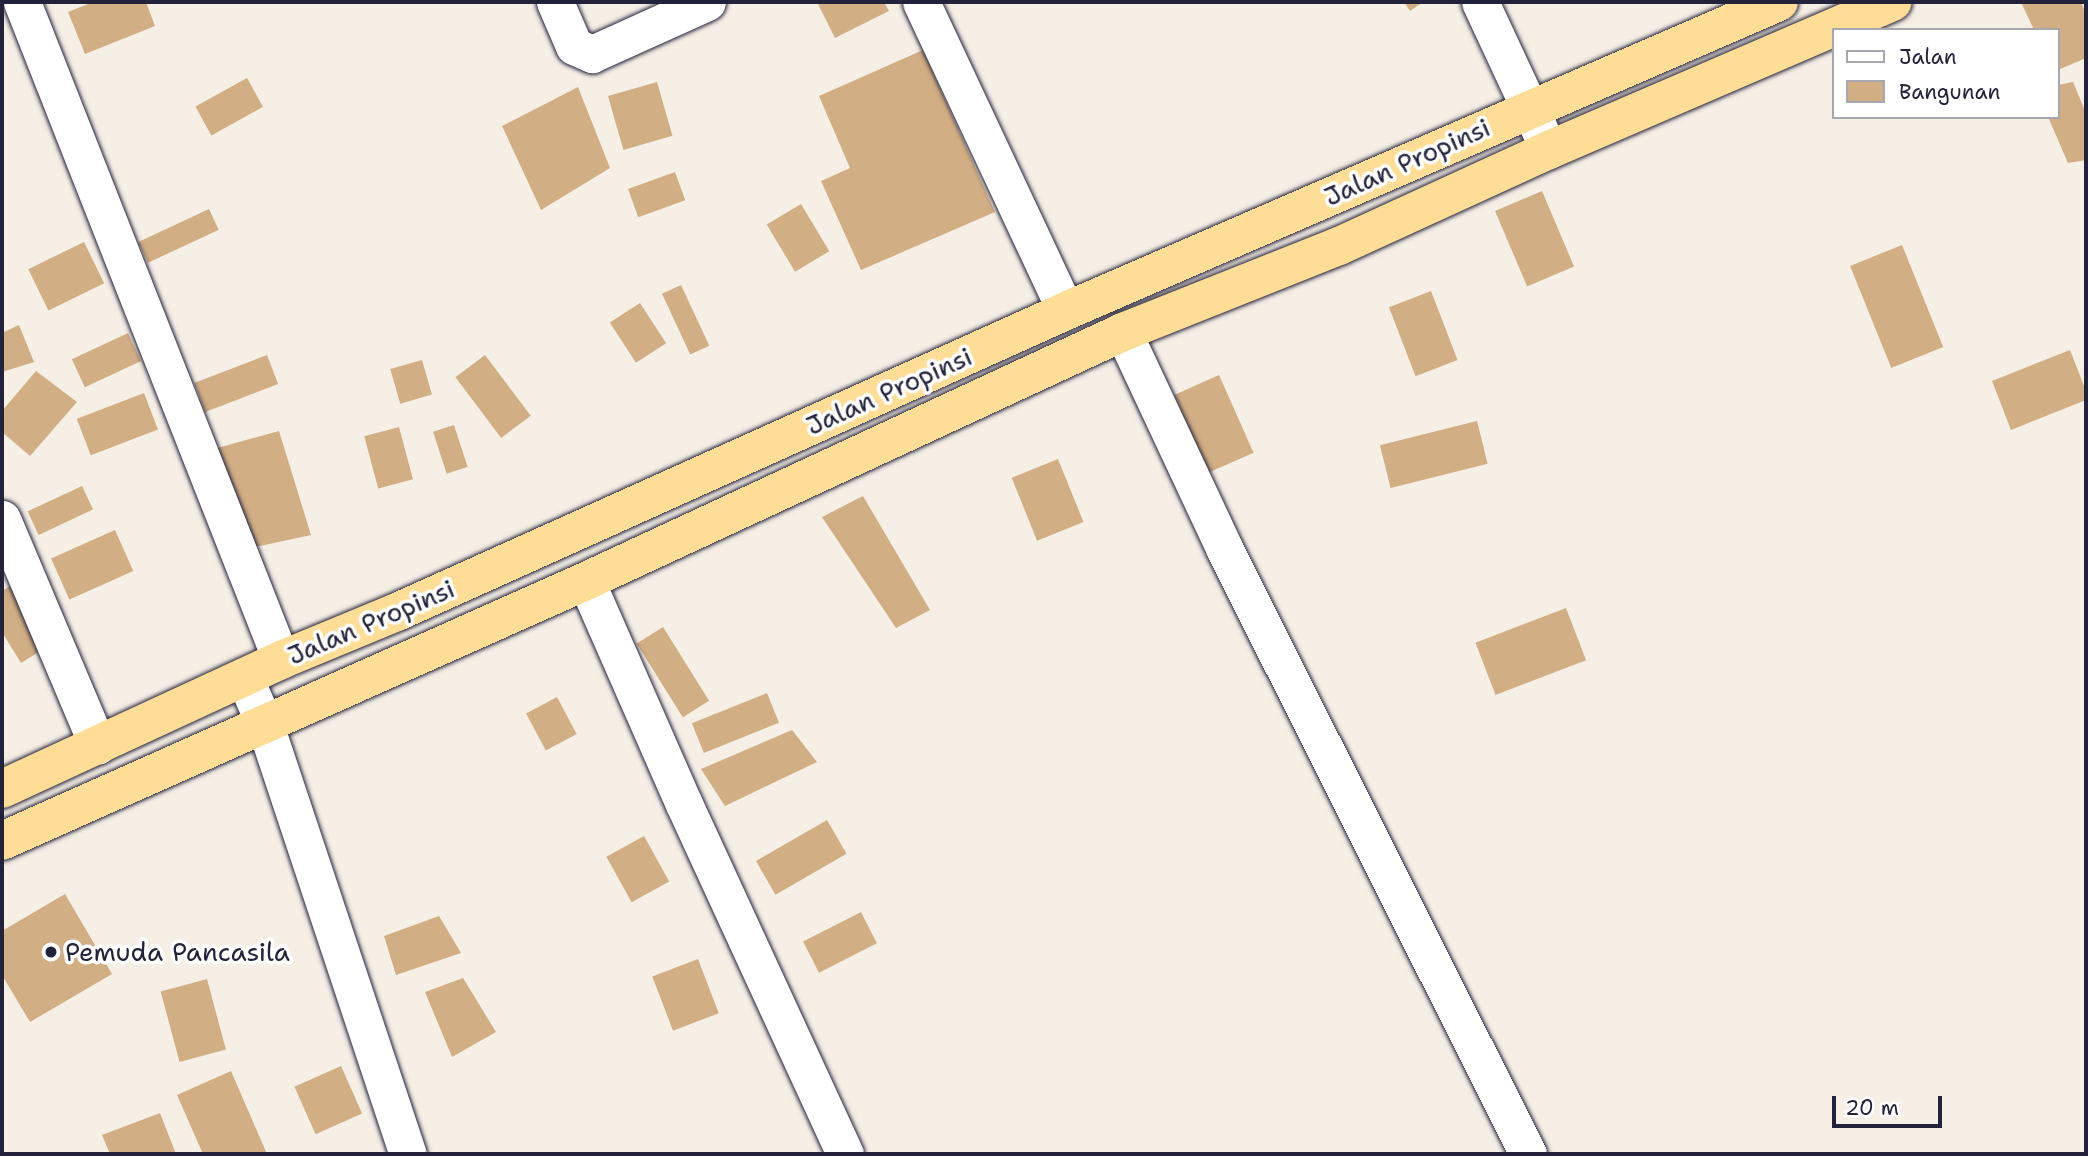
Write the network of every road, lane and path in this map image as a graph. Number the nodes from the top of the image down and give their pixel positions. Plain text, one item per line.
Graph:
1 (555, 2) edge
2 (707, 2) edge
3 (921, 2) edge
4 (1480, 2) edge
5 (1780, 2) edge
6 (1893, 2) edge
7 (22, 9) edge
8 (1832, 28) edge
9 (1833, 28) edge
10 (1530, 108) junction
11 (1549, 150) junction
12 (1066, 311) junction
13 (1123, 332) junction
14 (2, 519) edge
15 (586, 581) junction
16 (281, 660) junction
17 (244, 677) junction
18 (265, 725) junction
19 (98, 746) junction
20 (2, 789) edge
21 (2, 841) edge
22 (408, 1154) edge
23 (845, 1154) edge
24 (1528, 1154) edge

1 - 2 street
3 - 12 street
4 - 10 street
5 - 10 highway, Jalan Propinsi
6 - 9 highway
7 - 16 street
8 - 11 highway
10 - 11 street
10 - 12 highway, Jalan Propinsi
11 - 13 highway
12 - 16 highway, Jalan Propinsi
13 - 15 highway
13 - 24 street
14 - 19 street
15 - 18 highway
15 - 23 street
16 - 17 highway, Jalan Propinsi
17 - 18 street
17 - 19 highway, Jalan Propinsi
18 - 21 highway
18 - 22 street
19 - 20 highway, Jalan Propinsi

